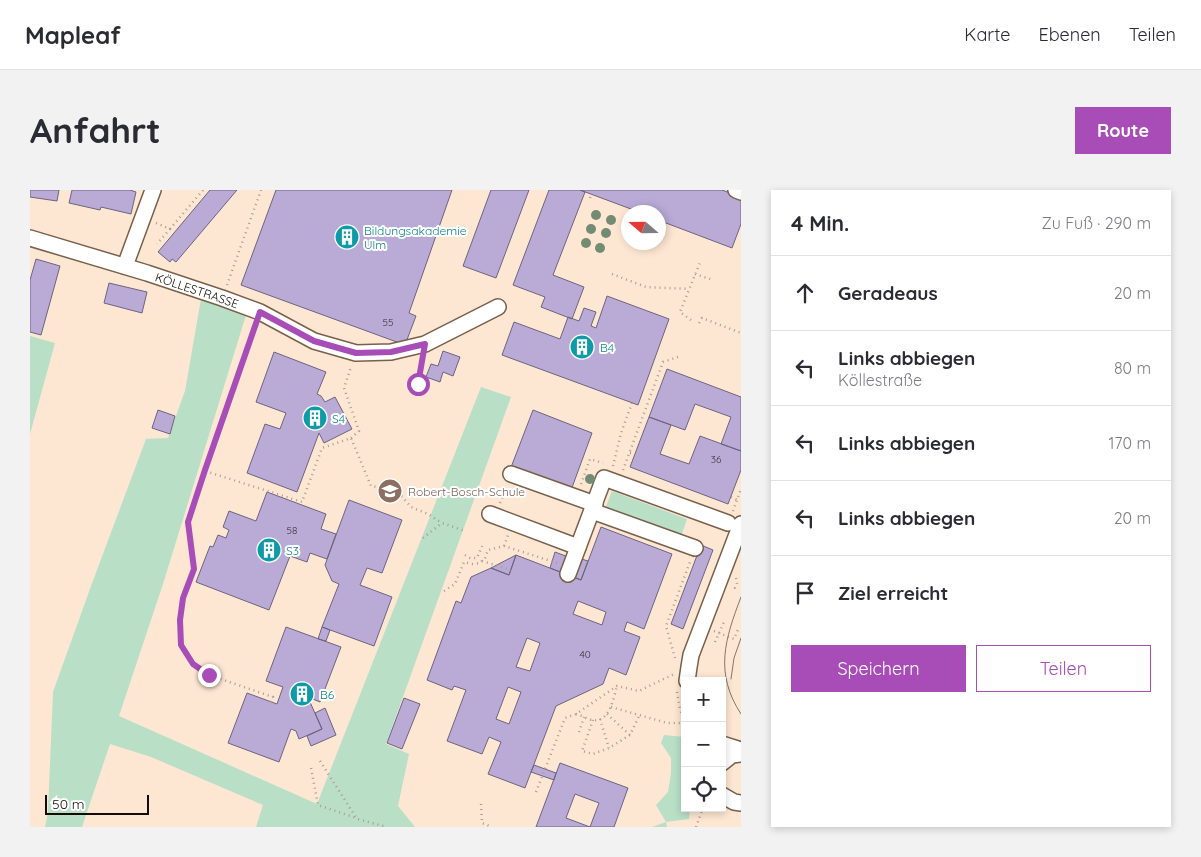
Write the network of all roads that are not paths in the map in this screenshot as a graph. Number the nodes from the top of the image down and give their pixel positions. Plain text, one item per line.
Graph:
1 (153, 190) edge
2 (736, 190) edge
3 (741, 192) edge
4 (30, 238) edge
5 (125, 266) junction
6 (498, 307) dead end
7 (511, 474) dead end
8 (593, 507) junction
9 (490, 514) dead end
10 (735, 524) edge
11 (578, 547) junction
12 (695, 548) road end
13 (568, 574) dead end
14 (682, 677) edge
15 (726, 746) edge
16 (741, 752) edge
17 (726, 760) edge
18 (726, 797) edge
19 (741, 803) edge

1 - 5 street
2 - 3 street
4 - 5 street, KÖLLESTRASSE
5 - 6 street, KÖLLESTRASSE
7 - 8 street
8 - 10 street
8 - 11 street
8 - 12 street
9 - 11 street
10 - 14 street
11 - 13 street
15 - 16 street
16 - 17 street
18 - 19 street

